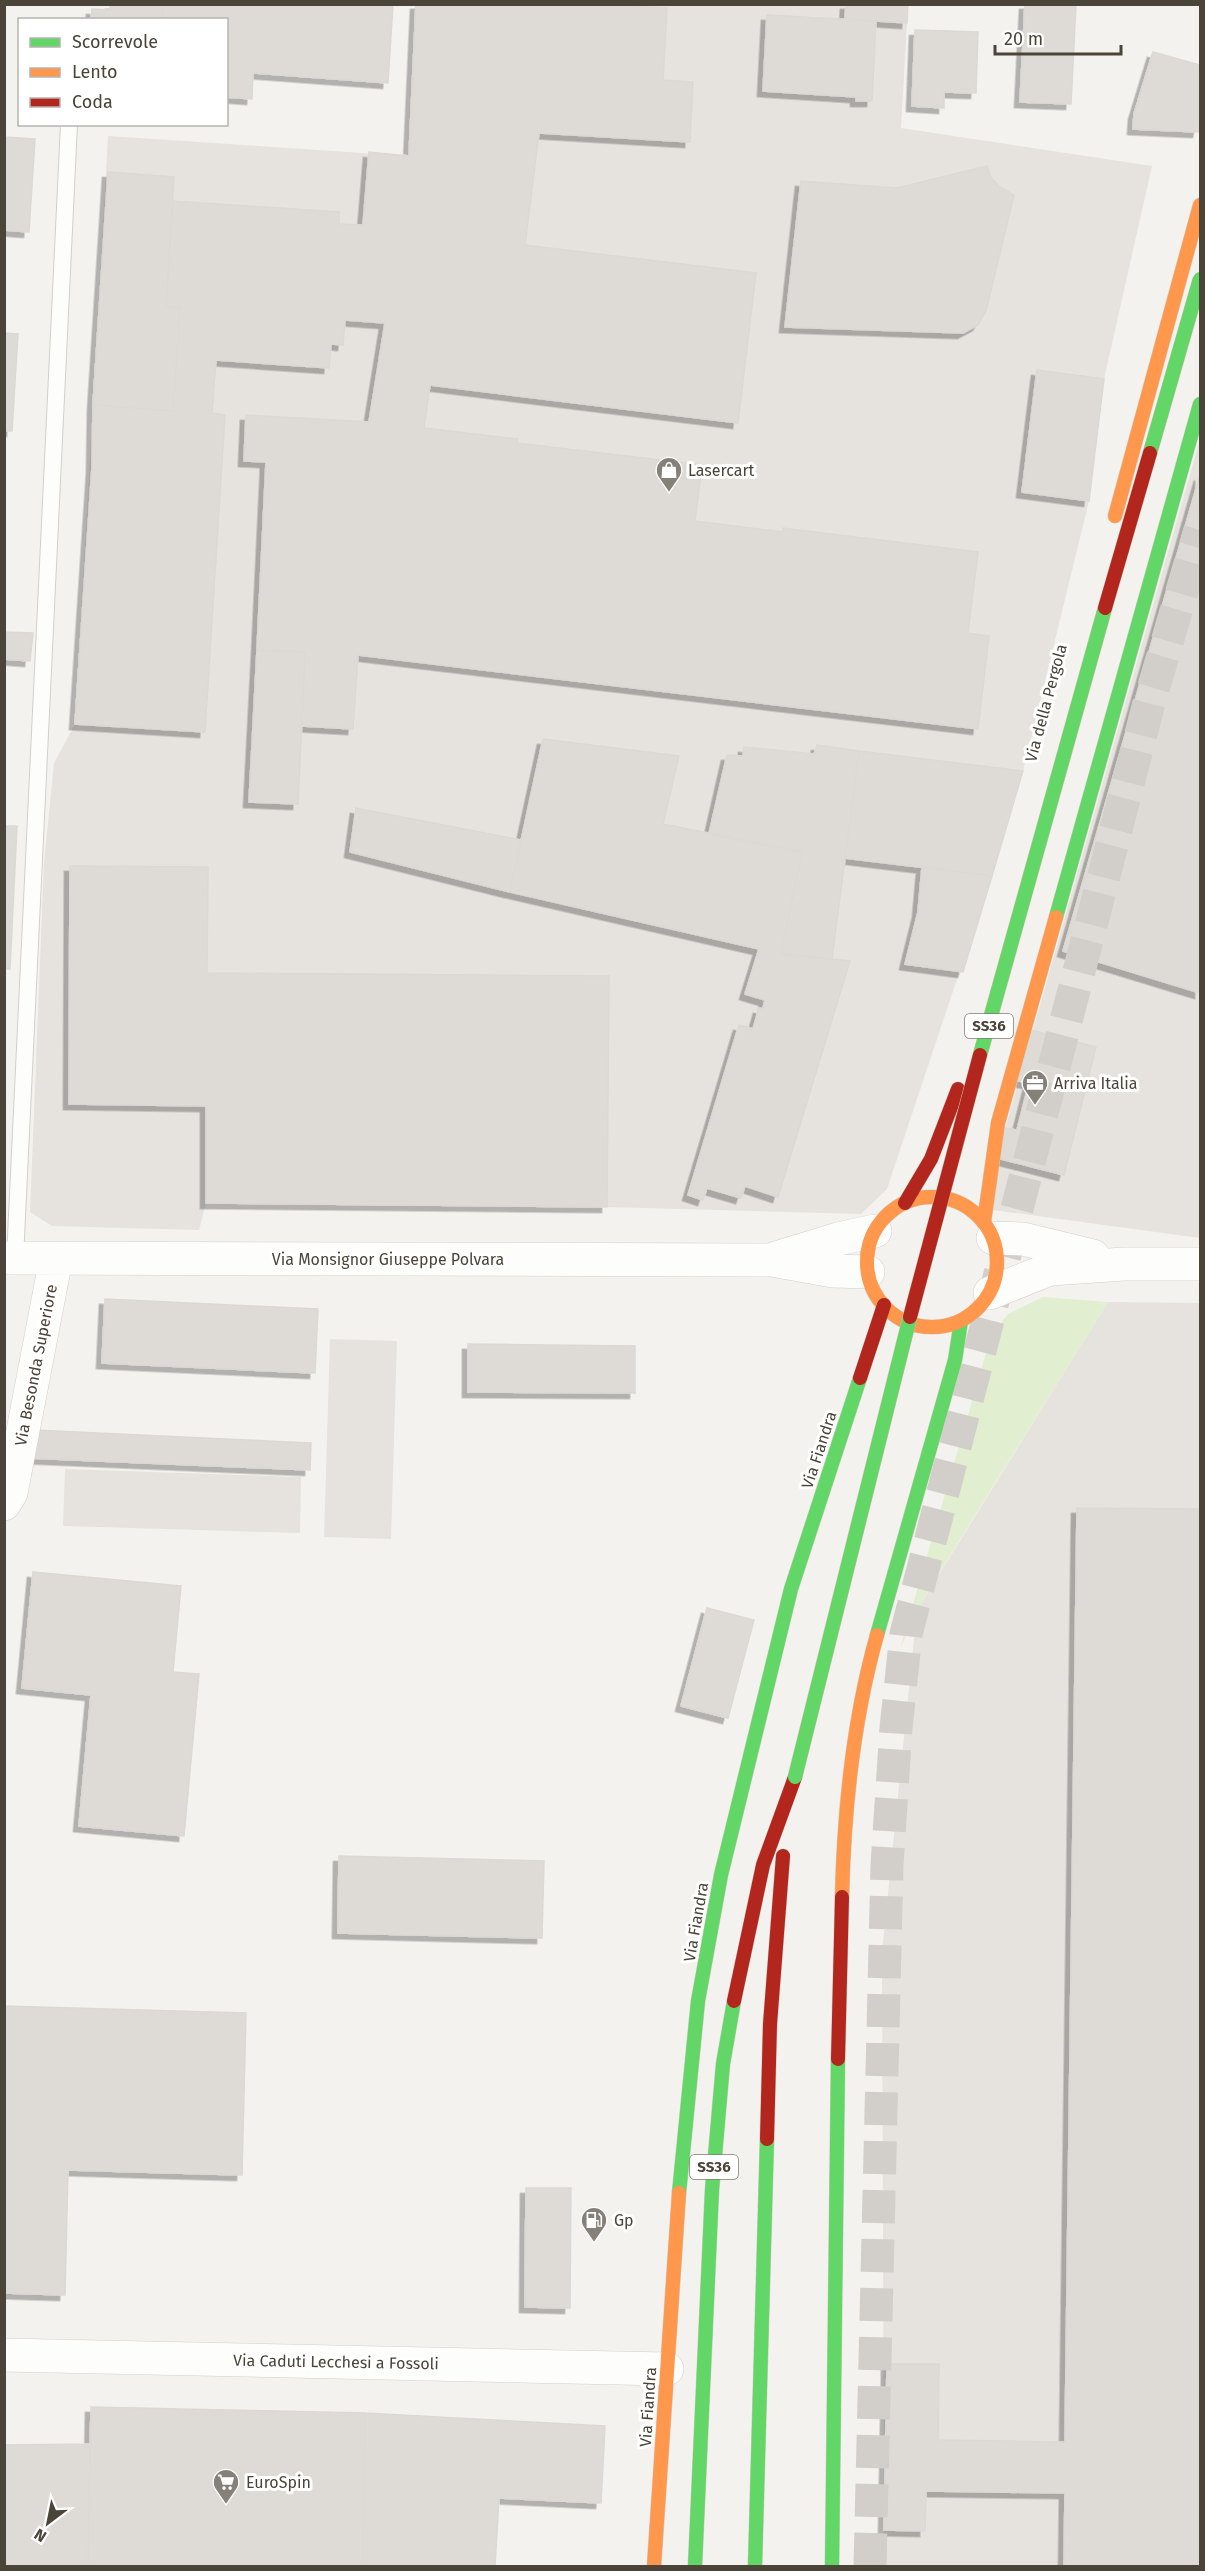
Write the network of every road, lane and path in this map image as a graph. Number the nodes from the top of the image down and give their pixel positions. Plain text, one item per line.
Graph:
1 (69, 126) edge
2 (1200, 205) edge
3 (1200, 279) edge
4 (1200, 404) edge
5 (1112, 528) dead end
6 (1058, 723) dead end
7 (905, 1203) junction
8 (988, 1230) junction
9 (875, 1231) junction
10 (10, 1258) edge
11 (56, 1259) junction
12 (772, 1260) junction
13 (1124, 1264) junction
14 (1200, 1264) edge
15 (868, 1272) junction
16 (990, 1293) junction
17 (884, 1305) junction
18 (961, 1321) junction
19 (4, 1504) edge
20 (795, 1777) junction
21 (4, 2355) edge
22 (668, 2369) junction
23 (654, 2566) edge
24 (694, 2566) edge
25 (755, 2566) edge
26 (832, 2566) edge

1 - 10 lane
2 - 5 main road
3 - 20 main road, SS36, bridge
4 - 8 main road
6 - 7 main road, Via della Pergola
7 - 8 main road
7 - 9 main road
8 - 13 street
8 - 16 main road
9 - 12 street, Via Monsignor Giuseppe Polvara
9 - 15 main road
10 - 11 street, Via Monsignor Giuseppe Polvara
11 - 12 street, Via Monsignor Giuseppe Polvara
11 - 19 street, Via Besonda Superiore
12 - 15 street, Via Monsignor Giuseppe Polvara
13 - 14 street
13 - 16 street
15 - 17 main road
16 - 18 main road
17 - 18 main road
17 - 22 main road, Via Fiandra
18 - 26 main road
20 - 24 main road, SS36
20 - 25 main road, SS36
21 - 22 street, Via Caduti Lecchesi a Fossoli
22 - 23 main road, Via Fiandra

